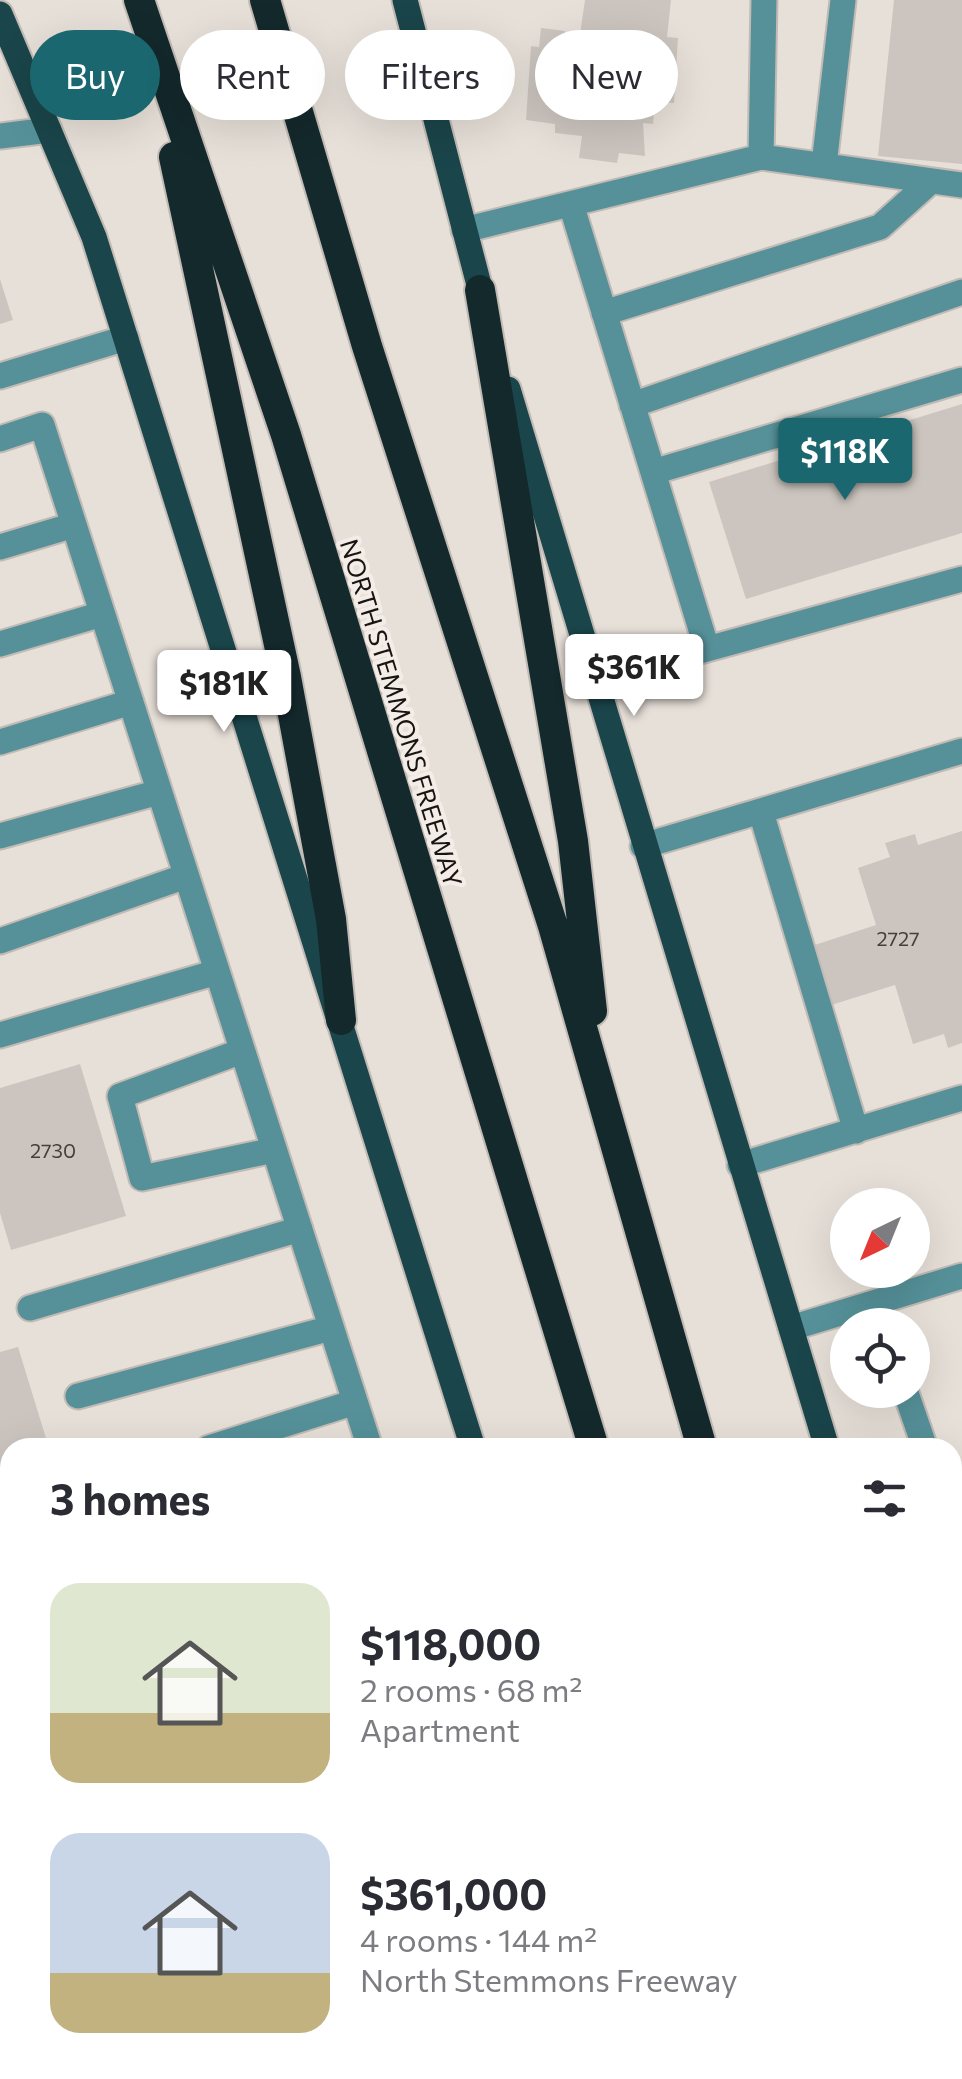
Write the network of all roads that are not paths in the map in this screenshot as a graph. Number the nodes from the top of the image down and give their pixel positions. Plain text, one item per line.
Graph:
1 (139, 0) edge
2 (265, 0) edge
3 (406, 0) edge
4 (764, 0) edge
5 (843, 0) edge
6 (0, 14) edge
7 (148, 30) edge
8 (160, 66) edge
9 (160, 87) edge
10 (49, 130) junction
11 (0, 136) edge
12 (762, 157) junction
13 (824, 165) junction
14 (931, 181) junction
15 (962, 185) edge
16 (570, 204) junction
17 (464, 230) junction
18 (480, 290) junction
19 (962, 292) edge
20 (604, 312) junction
21 (126, 338) junction
22 (0, 376) edge
23 (962, 380) edge
24 (632, 405) junction
25 (0, 439) edge
26 (653, 472) junction
27 (74, 526) junction
28 (0, 547) edge
29 (962, 580) edge
30 (102, 614) junction
31 (0, 644) edge
32 (707, 649) junction
33 (594, 680) junction
34 (131, 702) junction
35 (0, 742) edge
36 (962, 751) edge
37 (160, 792) junction
38 (761, 812) junction
39 (0, 836) edge
40 (644, 846) junction
41 (186, 876) junction
42 (0, 941) edge
43 (217, 972) junction
44 (341, 1020) junction
45 (0, 1035) edge
46 (242, 1051) junction
47 (602, 1098) junction
48 (962, 1098) edge
49 (856, 1131) junction
50 (274, 1150) junction
51 (740, 1165) junction
52 (300, 1229) junction
53 (962, 1276) edge
54 (30, 1308) dead end
55 (892, 1308) edge
56 (830, 1322) edge
57 (331, 1328) junction
58 (791, 1328) junction
59 (78, 1396) dead end
60 (355, 1402) junction
61 (911, 1408) edge
62 (241, 1438) edge
63 (367, 1438) edge
64 (470, 1438) edge
65 (591, 1438) edge
66 (699, 1438) edge
67 (824, 1438) edge
68 (922, 1438) edge

1 - 7 highway, NORTH STEMMONS FREEWAY
2 - 47 highway
3 - 17 main road
4 - 12 lane
5 - 13 lane
6 - 10 main road
8 - 65 highway, NORTH STEMMONS FREEWAY
9 - 44 highway
10 - 11 lane
10 - 21 main road
12 - 13 lane
12 - 16 lane
13 - 14 lane
14 - 15 lane
14 - 20 lane
16 - 17 lane
16 - 20 lane
17 - 18 main road
18 - 33 main road
18 - 47 highway
19 - 24 lane
20 - 24 lane
21 - 22 lane
21 - 44 main road
23 - 26 lane
24 - 26 lane
25 - 27 lane
26 - 32 lane
27 - 28 lane
27 - 30 lane
29 - 32 lane
30 - 31 lane
30 - 34 lane
32 - 33 lane
33 - 40 main road
34 - 35 lane
34 - 37 lane
36 - 38 lane
37 - 39 lane
37 - 41 lane
38 - 40 lane
38 - 49 lane
40 - 51 main road
41 - 42 lane
41 - 43 lane
43 - 45 lane
43 - 46 lane
44 - 64 main road
46 - 50 lane
46 - 50 lane
47 - 66 highway
48 - 49 lane
49 - 51 lane
50 - 52 lane
51 - 58 main road
52 - 54 lane
52 - 57 lane
53 - 55 lane
56 - 58 lane
57 - 59 lane
57 - 60 lane
58 - 67 main road
60 - 62 lane
60 - 63 lane
61 - 68 lane

